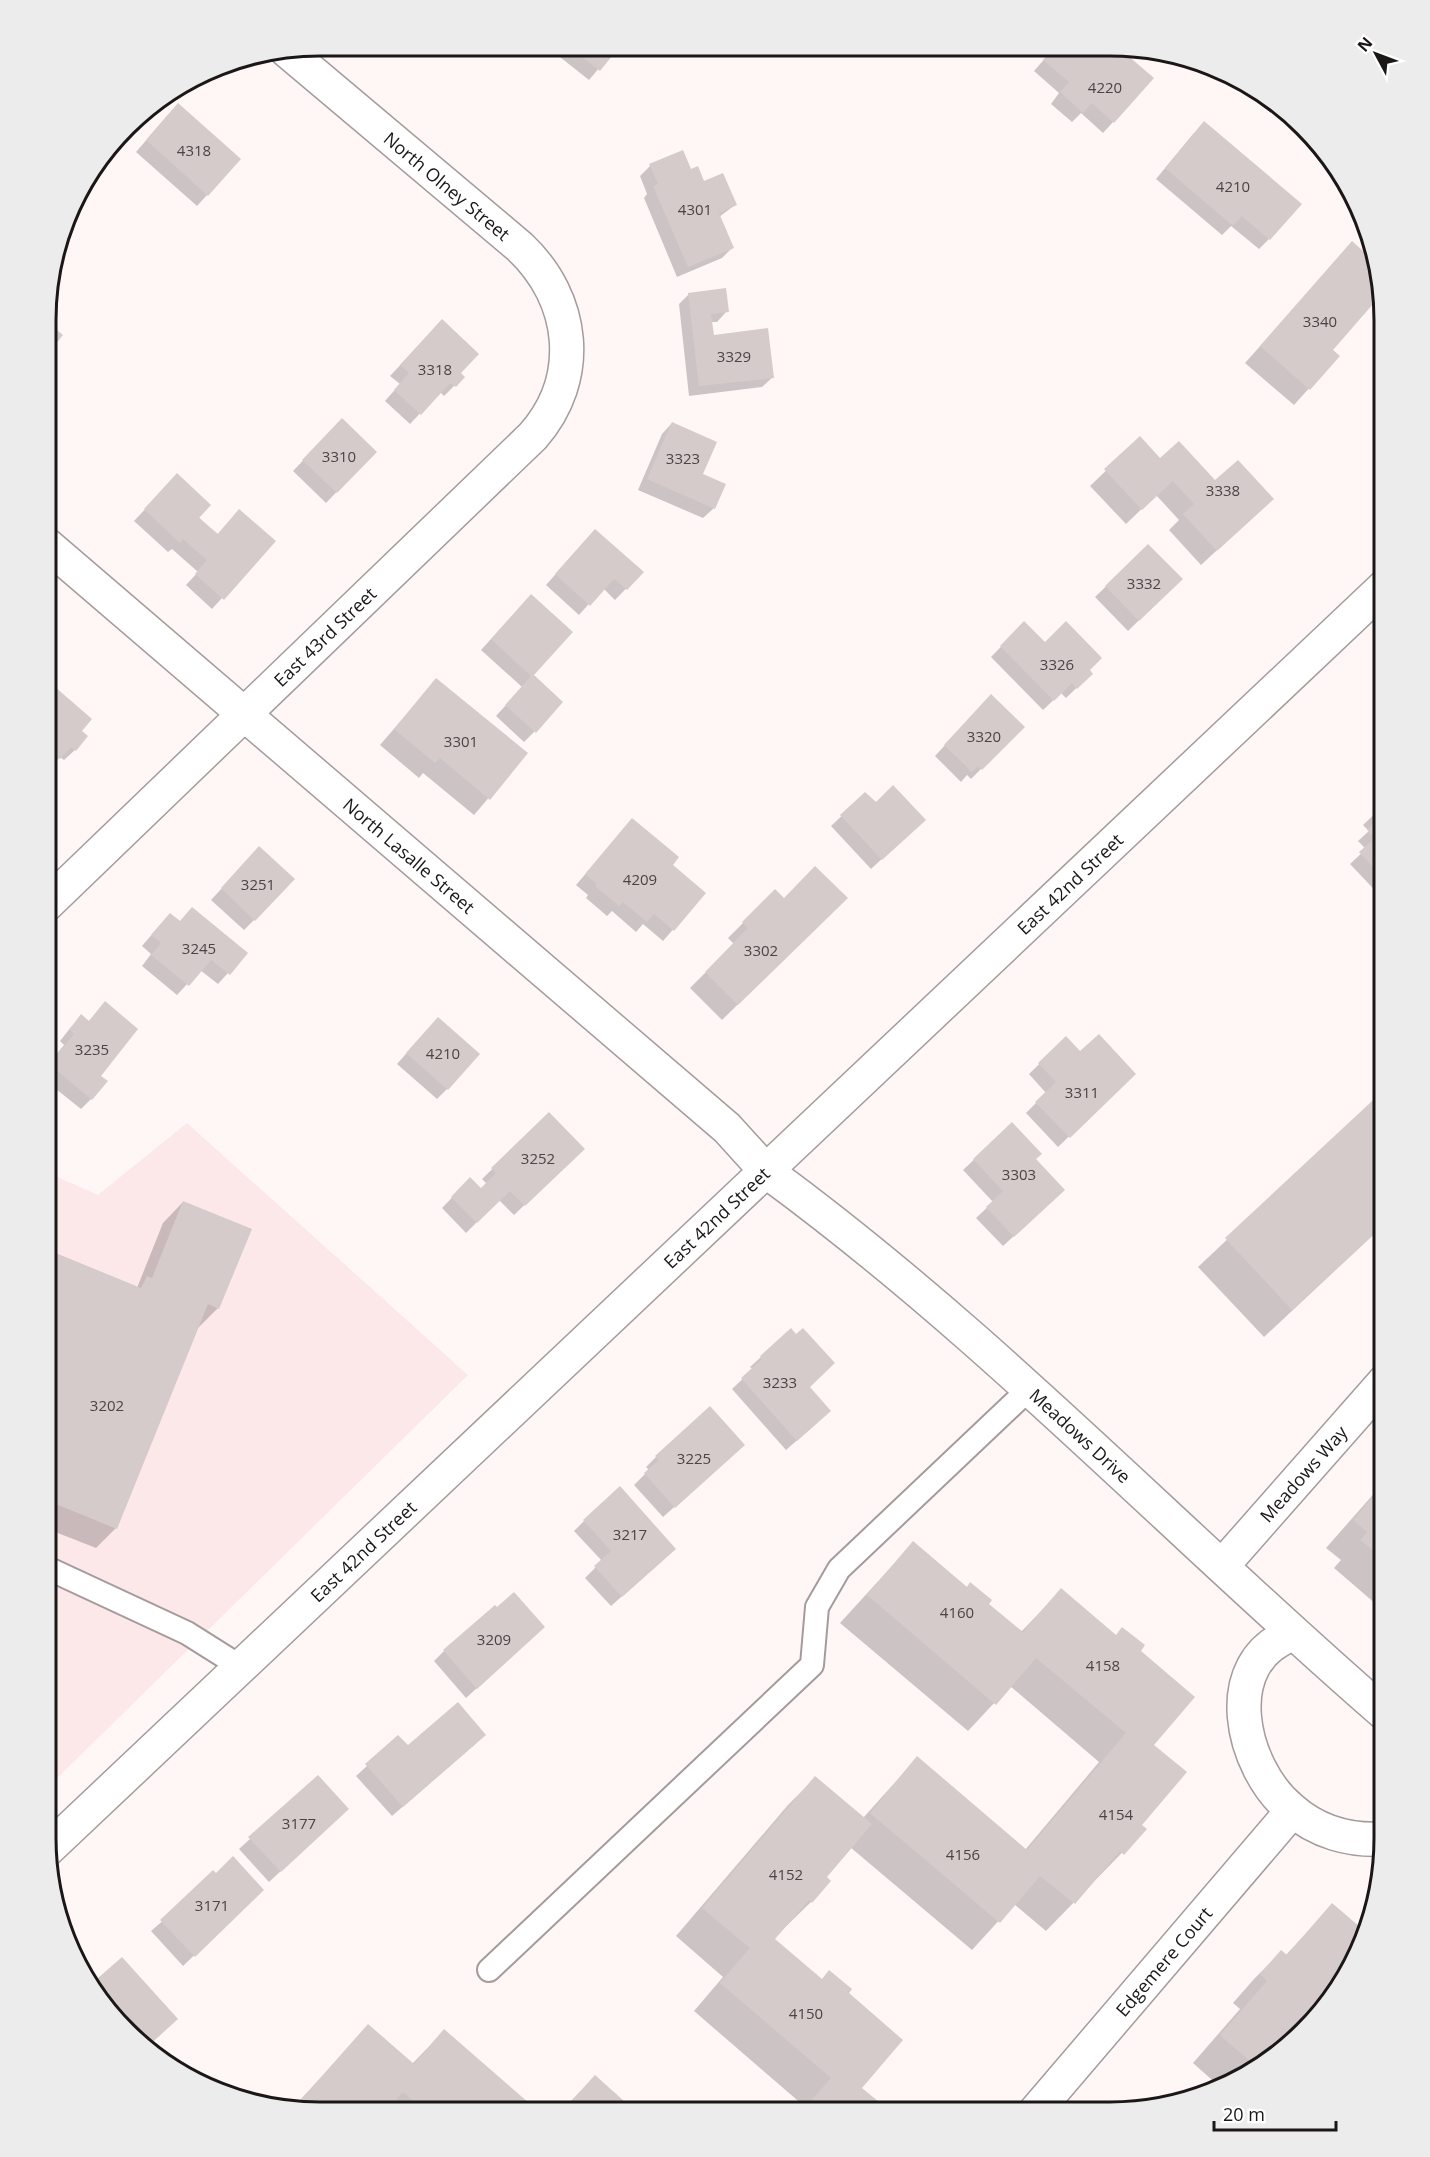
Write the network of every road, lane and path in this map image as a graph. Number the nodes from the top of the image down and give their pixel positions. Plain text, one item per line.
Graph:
1 (294, 57) edge
2 (566, 347) joint
3 (56, 553) edge
4 (1374, 596) edge
5 (245, 715) junction
6 (56, 895) edge
7 (766, 1171) junction
8 (1030, 1388) junction
9 (1374, 1392) edge
10 (1222, 1566) junction
11 (56, 1572) edge
12 (1293, 1634) junction
13 (241, 1667) junction
14 (1374, 1704) edge
15 (1292, 1811) junction
16 (1374, 1838) edge
17 (56, 1842) edge
18 (489, 1970) dead end
19 (1044, 2102) edge

1 - 2 street, North Olney Street
2 - 5 street, East 43rd Street
3 - 5 street, North Lasalle Street
4 - 7 street, East 42nd Street
5 - 6 street, East 43rd Street
5 - 7 street, North Lasalle Street
7 - 8 street, Meadows Drive
7 - 13 street, East 42nd Street
8 - 10 street, Meadows Drive
8 - 18 lane
9 - 10 street, Meadows Way
10 - 12 street, Meadows Drive
11 - 13 lane
12 - 14 street, Meadows Drive
12 - 15 street
13 - 17 street, East 42nd Street
15 - 16 street
15 - 19 street, Edgemere Court

